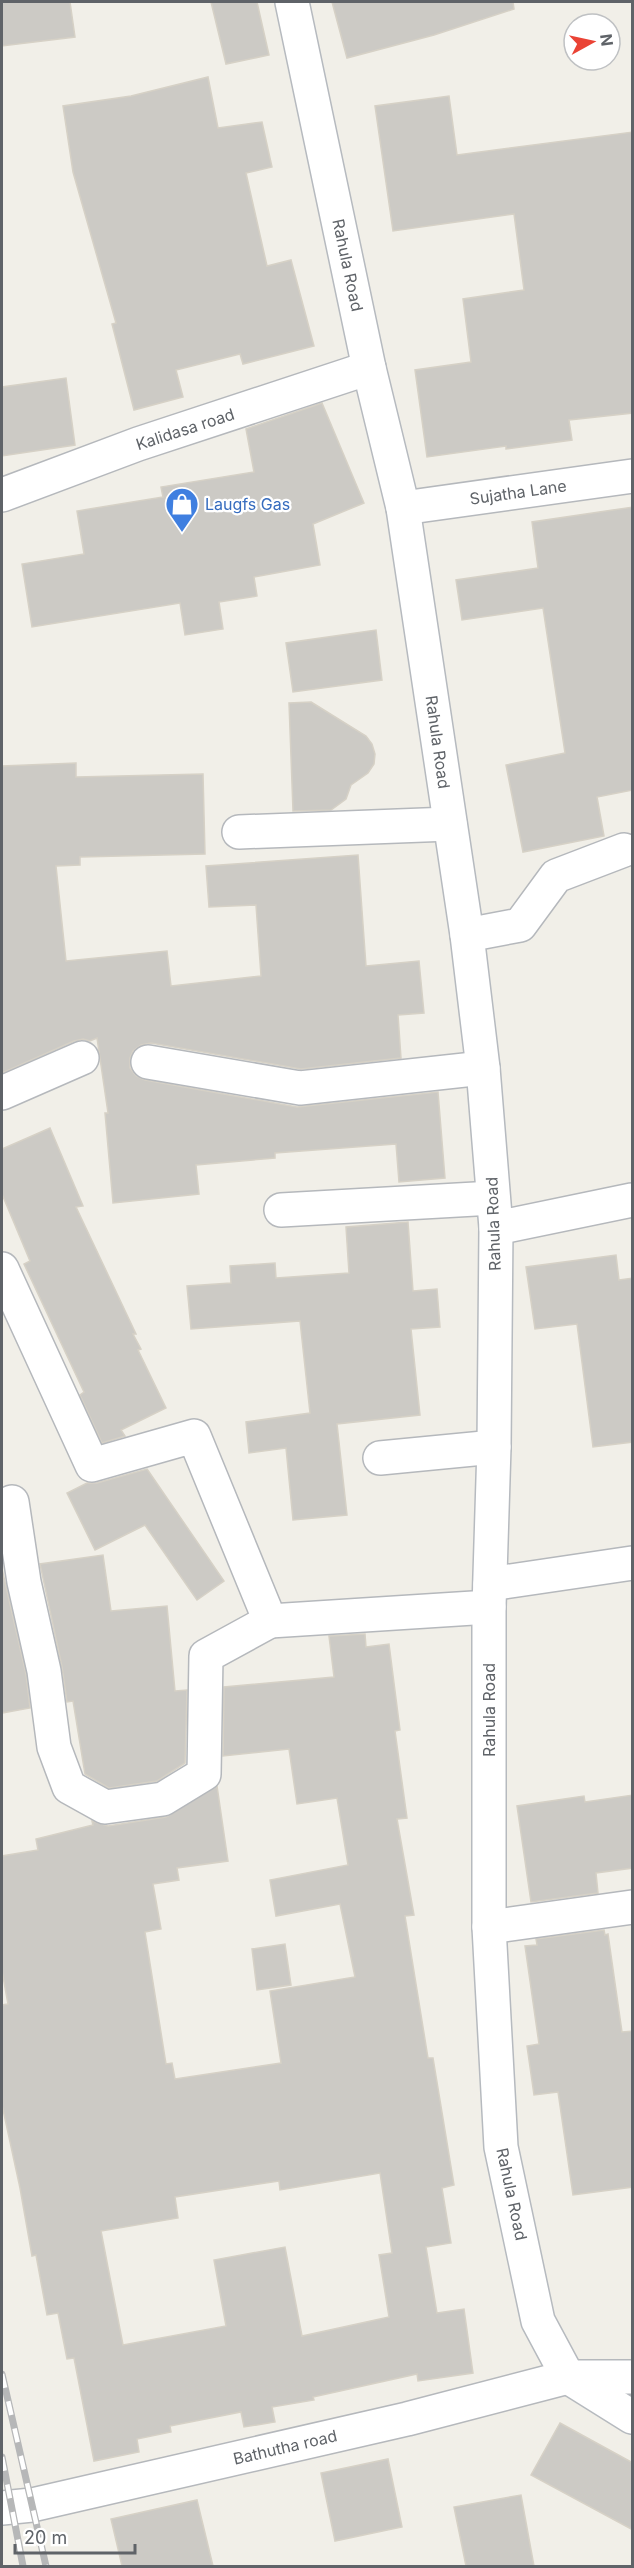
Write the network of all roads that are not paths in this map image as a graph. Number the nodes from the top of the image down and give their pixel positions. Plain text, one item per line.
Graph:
1 (292, 2) edge
2 (369, 368) junction
3 (633, 476) edge
4 (2, 495) edge
5 (403, 508) junction
6 (450, 824) junction
7 (240, 831) dead end
8 (624, 850) dead end
9 (467, 935) junction
10 (82, 1058) dead end
11 (148, 1062) dead end
12 (483, 1068) junction
13 (2, 1093) edge
14 (633, 1200) edge
15 (281, 1210) dead end
16 (495, 1213) junction
17 (2, 1269) edge
18 (494, 1447) junction
19 (380, 1458) dead end
20 (12, 1502) dead end
21 (633, 1563) edge
22 (490, 1595) junction
23 (270, 1621) junction
24 (633, 1907) edge
25 (489, 1928) junction
26 (568, 2377) junction
27 (633, 2377) edge
28 (633, 2417) edge
29 (2, 2508) edge

1 - 2 street, Rahula Road
2 - 4 street, Kalidasa road
2 - 5 street, Rahula Road
3 - 5 street, Sujatha Lane
5 - 6 street, Rahula Road
6 - 7 street
6 - 9 street, Rahula Road
8 - 9 street
9 - 12 street, Rahula Road
10 - 13 street
11 - 12 street
12 - 16 street, Rahula Road
14 - 16 street
15 - 16 street
16 - 18 street, Rahula Road
17 - 23 street
18 - 19 street
18 - 22 street, Rahula Road
20 - 23 street
21 - 22 street
22 - 23 street
22 - 25 street, Rahula Road
24 - 25 street
25 - 26 street, Rahula Road
26 - 27 street, Bathutha road
26 - 28 street
26 - 29 street, Bathutha road

